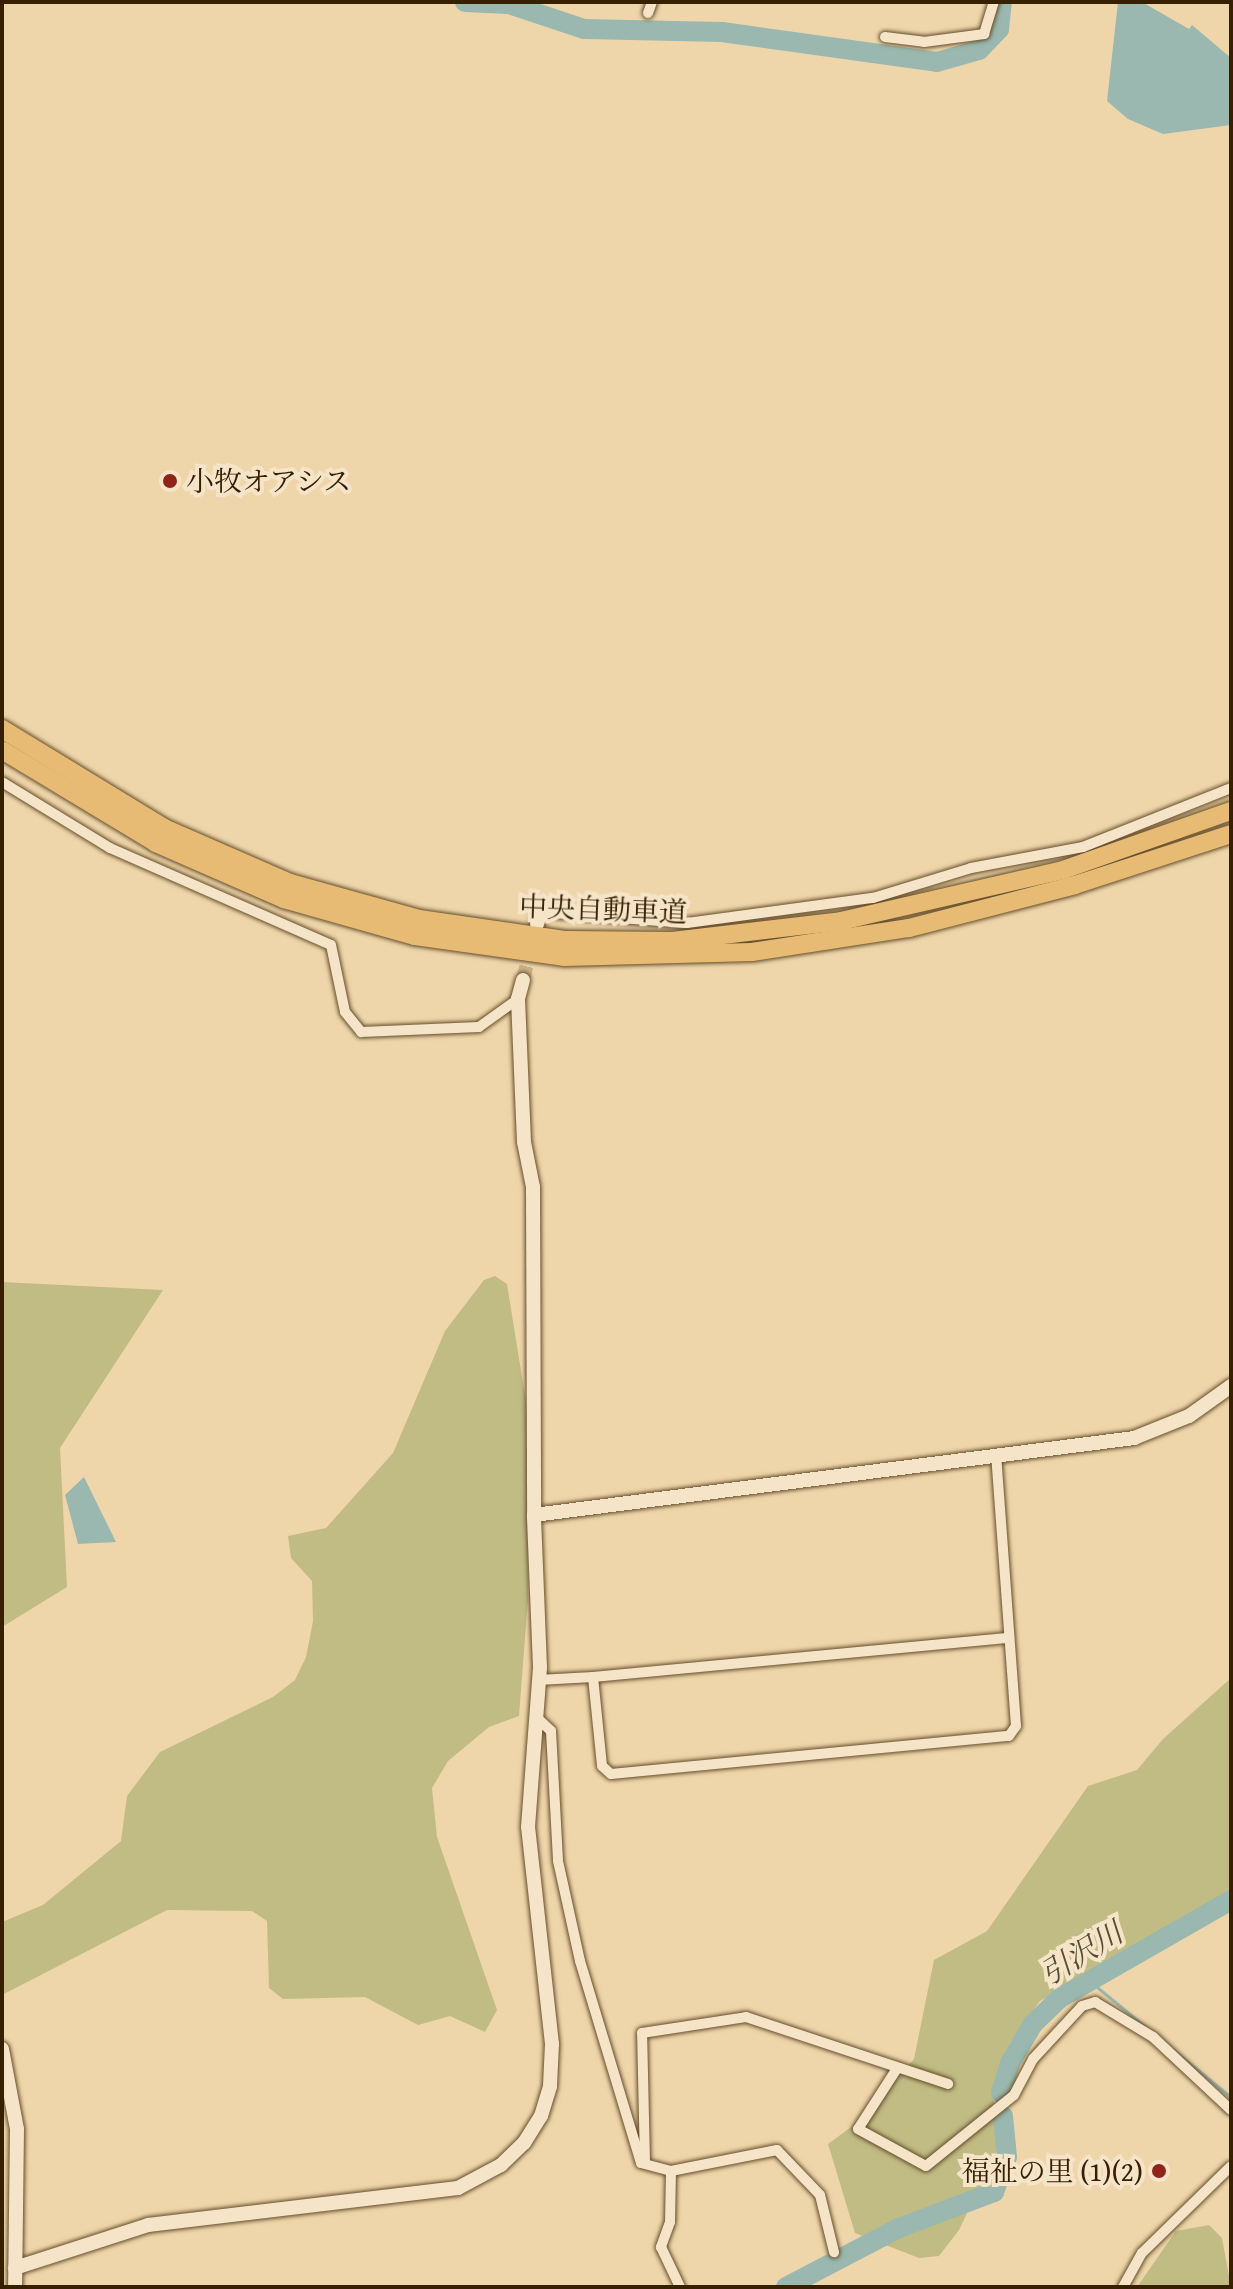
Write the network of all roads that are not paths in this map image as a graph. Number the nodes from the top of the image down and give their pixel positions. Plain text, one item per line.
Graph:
1 (652, 2) edge
2 (994, 2) edge
3 (648, 13) dead end
4 (885, 37) dead end
5 (2, 729) edge
6 (2, 750) edge
7 (2, 782) edge
8 (1231, 788) edge
9 (1231, 811) edge
10 (1231, 834) edge
11 (539, 918) dead end
12 (523, 980) tunnel mouth
13 (518, 999) junction
14 (1231, 1386) edge
15 (996, 1456) junction
16 (534, 1515) junction
17 (1009, 1638) junction
18 (593, 1677) junction
19 (538, 1680) junction
20 (535, 1716) junction
21 (2, 2049) edge
22 (896, 2070) junction
23 (948, 2084) dead end
24 (1231, 2110) edge
25 (645, 2164) junction
26 (1231, 2166) edge
27 (671, 2171) junction
28 (834, 2252) dead end
29 (15, 2268) junction
30 (15, 2287) edge
31 (680, 2287) edge
32 (1123, 2287) edge

1 - 3 street
2 - 4 street
5 - 9 highway, 中央自動車道
6 - 10 highway, 中央自動車道
7 - 13 street
8 - 11 street
12 - 13 street
13 - 16 street
14 - 15 street
15 - 16 street
15 - 17 street
16 - 19 street
17 - 18 street
17 - 18 street
18 - 19 street
19 - 20 street
20 - 25 street
20 - 29 street
21 - 29 street
22 - 23 street
22 - 24 street
22 - 25 street
25 - 27 street
26 - 32 street
27 - 28 street
27 - 31 street
29 - 30 street

